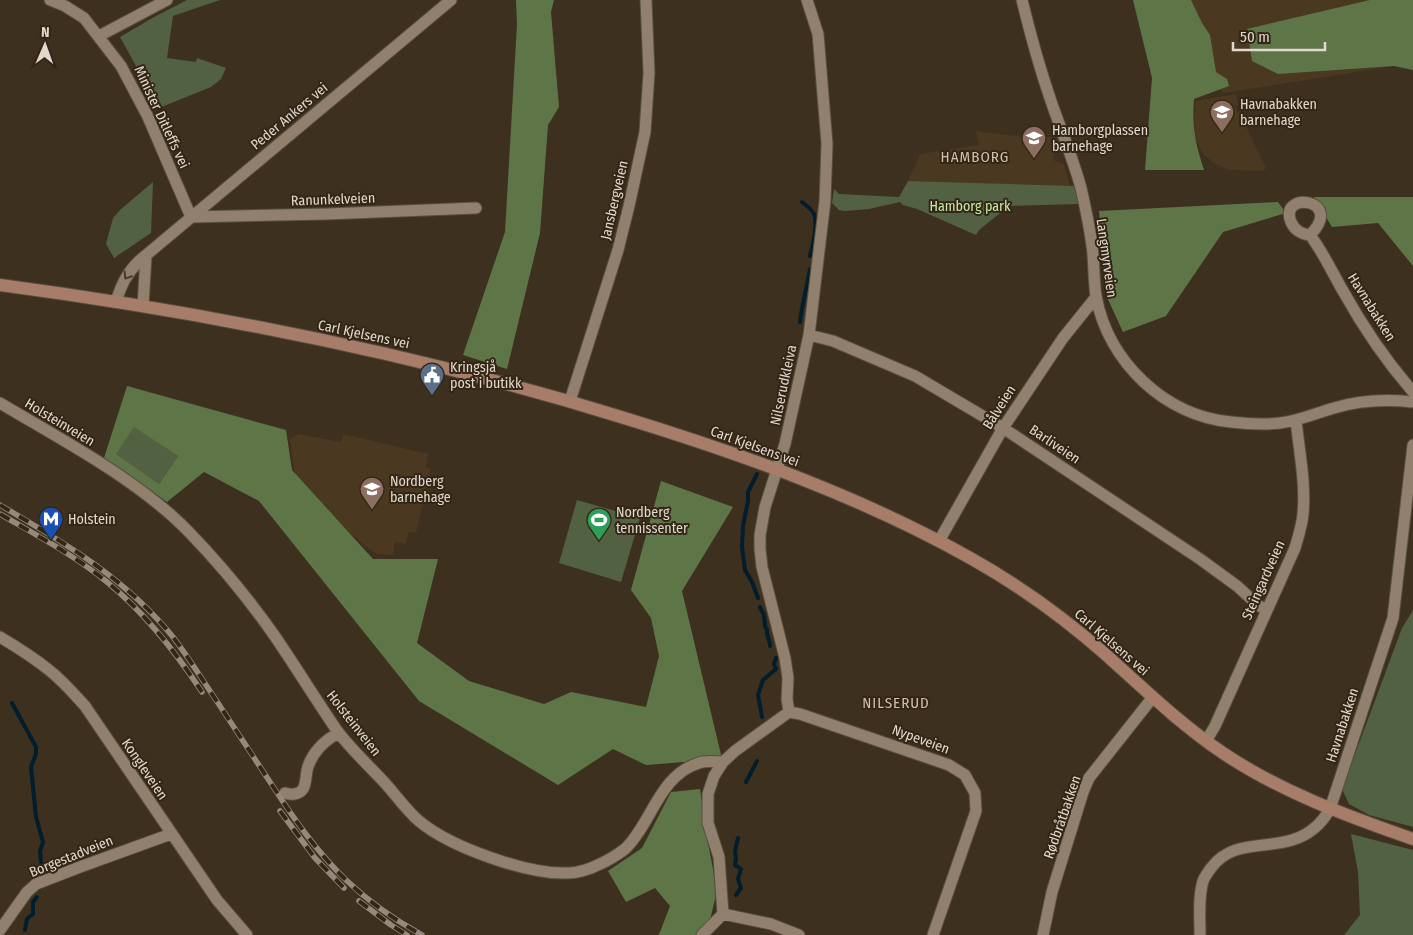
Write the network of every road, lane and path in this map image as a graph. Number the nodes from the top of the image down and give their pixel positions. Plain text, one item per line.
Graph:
1 (50, 0) edge
2 (166, 0) edge
3 (451, 0) edge
4 (646, 0) edge
5 (807, 0) edge
6 (1022, 0) edge
7 (99, 36) junction
8 (476, 208) dead end
9 (191, 217) junction
10 (1310, 234) dead end
11 (146, 256) junction
12 (0, 285) edge
13 (1096, 297) junction
14 (116, 302) junction
15 (142, 306) junction
16 (809, 335) junction
17 (1413, 392) edge
18 (570, 401) junction
19 (1413, 402) edge
20 (0, 404) edge
21 (1296, 420) junction
22 (1003, 428) junction
23 (1413, 445) edge
24 (777, 470) junction
25 (939, 541) junction
26 (1266, 609) junction
27 (0, 637) edge
28 (1152, 697) junction
29 (789, 712) junction
30 (339, 732) junction
31 (1206, 741) junction
32 (723, 762) junction
33 (285, 793) dead end
34 (1330, 808) junction
35 (171, 834) junction
36 (1413, 839) edge
37 (723, 914) junction
38 (0, 930) edge
39 (247, 935) edge
40 (702, 935) edge
41 (799, 935) edge
42 (933, 935) edge
43 (1043, 935) edge
44 (1200, 935) edge

1 - 7 street, Minister Ditleffs vei
2 - 7 street
3 - 9 street, Peder Ankers vei
4 - 18 street, Jansbergveien
5 - 16 street, Nilserudkleiva
6 - 13 street, Langmyrveien
7 - 9 street, Minister Ditleffs vei
8 - 9 street, Ranunkelveien
9 - 11 street, Peder Ankers vei
10 - 17 street, Havnabakken
11 -> 14 street, Peder Ankers vei
11 - 15 street
12 - 14 main road, Carl Kjelsens vei
13 - 21 street, Langmyrveien
13 - 22 street, Bålveien
14 - 15 main road, Carl Kjelsens vei
15 - 18 main road, Carl Kjelsens vei
16 - 22 street, Barliveien
16 - 24 street, Nilserudkleiva
18 - 24 main road, Carl Kjelsens vei
19 - 21 street, Langmyrveien
20 - 30 street, Holsteinveien
21 - 26 street, Steingardveien
22 - 25 street, Bålveien
22 - 26 street, Barliveien
23 - 34 street, Havnabakken
24 - 25 main road, Carl Kjelsens vei
24 - 29 street, Nilserudkleiva
25 - 28 main road, Carl Kjelsens vei
26 - 31 street, Steingardveien
27 - 35 street, Kongleveien
28 - 31 main road, Carl Kjelsens vei
28 - 43 street, Rødbråtbakken
29 - 32 street
29 - 42 street, Nypeveien
30 - 32 street, Holsteinveien
30 - 33 street
31 - 34 main road, Carl Kjelsens vei
32 - 37 street
34 - 36 main road, Carl Kjelsens vei
34 - 44 street, Havnabakken
35 - 38 street, Borgestadveien
35 - 39 street, Kongleveien
37 - 40 street
37 - 41 street

